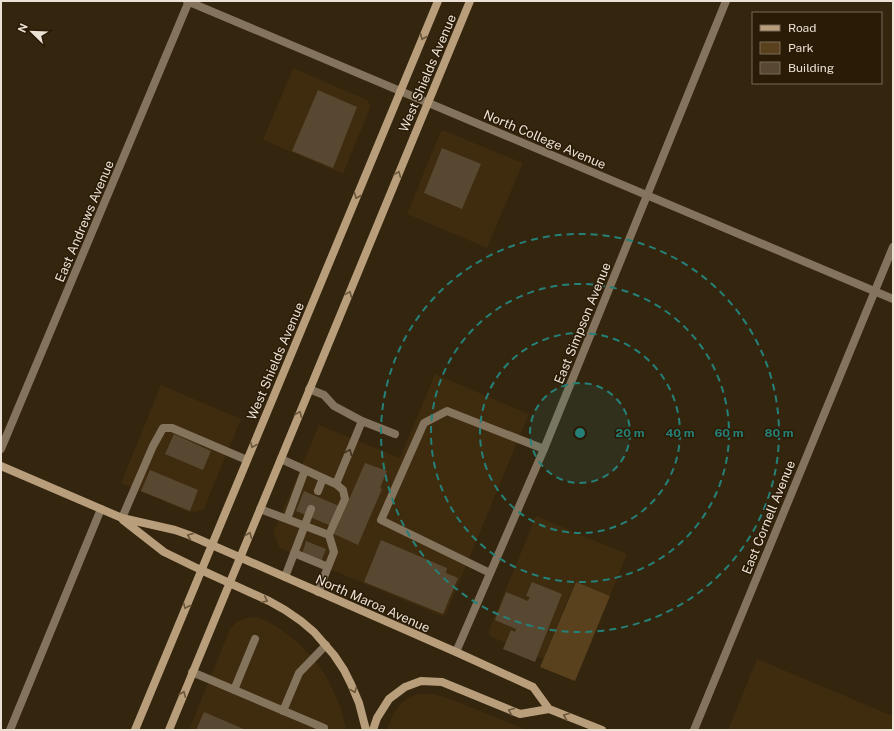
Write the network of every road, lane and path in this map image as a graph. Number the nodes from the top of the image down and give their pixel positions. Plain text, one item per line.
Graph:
1 (188, 1) edge
2 (438, 1) edge
3 (470, 1) edge
4 (726, 1) edge
5 (400, 91) junction
6 (428, 103) junction
7 (647, 195) junction
8 (893, 248) edge
9 (874, 291) junction
10 (893, 299) edge
11 (309, 389) junction
12 (362, 421) junction
13 (395, 434) dead end
14 (1, 449) edge
15 (544, 449) junction
16 (281, 459) junction
17 (247, 460) junction
18 (1, 466) edge
19 (305, 470) junction
20 (324, 478) junction
21 (336, 484) junction
22 (318, 491) dead end
23 (101, 509) junction
24 (260, 509) junction
25 (311, 509) dead end
26 (122, 518) junction
27 (287, 519) junction
28 (304, 526) junction
29 (329, 536) junction
30 (212, 545) junction
31 (294, 553) junction
32 (240, 557) junction
33 (328, 567) junction
34 (201, 570) junction
35 (490, 573) junction
36 (285, 577) junction
37 (229, 584) junction
38 (318, 592) junction
39 (255, 640) dead end
40 (326, 645) junction
41 (456, 652) junction
42 (192, 672) junction
43 (234, 690) junction
44 (549, 709) junction
45 (283, 711) junction
46 (324, 728) dead end
47 (10, 730) edge
48 (135, 730) edge
49 (168, 730) edge
50 (366, 730) edge
51 (373, 730) edge
52 (602, 730) edge
53 (694, 730) edge

1 - 5 street, North College Avenue
1 - 14 street, East Andrews Avenue
2 -> 5 main road, West Shields Avenue
3 - 6 main road, West Shields Avenue
4 - 7 street, East Simpson Avenue
5 - 6 street, North College Avenue
5 -> 17 main road, West Shields Avenue
6 - 7 street, North College Avenue
11 -> 6 main road, West Shields Avenue
7 - 9 street, North College Avenue
7 - 15 street, East Simpson Avenue
8 - 9 street, East Cornell Avenue
9 - 10 street, North College Avenue
9 - 53 street, East Cornell Avenue
11 - 12 street
16 -> 11 main road, West Shields Avenue
12 - 13 street
21 -> 12 street
15 - 35 street, East Simpson Avenue
15 - 35 street
16 - 19 street
16 - 24 main road, West Shields Avenue
17 - 26 street
17 - 30 main road, West Shields Avenue
18 - 23 main road, North Maroa Avenue
19 - 20 street
19 - 27 street
20 - 21 street
20 - 22 street
21 - 29 street
23 - 26 main road, North Maroa Avenue
23 - 47 street
24 - 27 street
32 -> 24 main road, West Shields Avenue
25 - 28 street
30 -> 26 main road, North Maroa Avenue
26 - 34 main road, North Maroa Avenue
27 - 28 street
28 - 29 street
28 - 31 street
29 - 33 street
30 - 32 main road, North Maroa Avenue
30 - 34 main road, West Shields Avenue
31 - 33 street
31 - 36 street
32 - 36 main road, North Maroa Avenue
32 - 37 main road, West Shields Avenue
33 - 38 street
34 - 37 main road, North Maroa Avenue
34 -> 48 main road, West Shields Avenue
35 - 41 street, East Simpson Avenue
36 - 38 main road, North Maroa Avenue
37 -> 40 main road, North Maroa Avenue
37 - 42 main road, West Shields Avenue
38 - 41 main road, North Maroa Avenue
39 - 43 street
40 - 45 street
40 -> 50 main road, North Maroa Avenue
41 - 44 main road, North Maroa Avenue
42 - 43 street
49 -> 42 main road, West Shields Avenue
43 - 45 street
44 -> 51 main road
52 -> 44 main road
45 - 46 street

